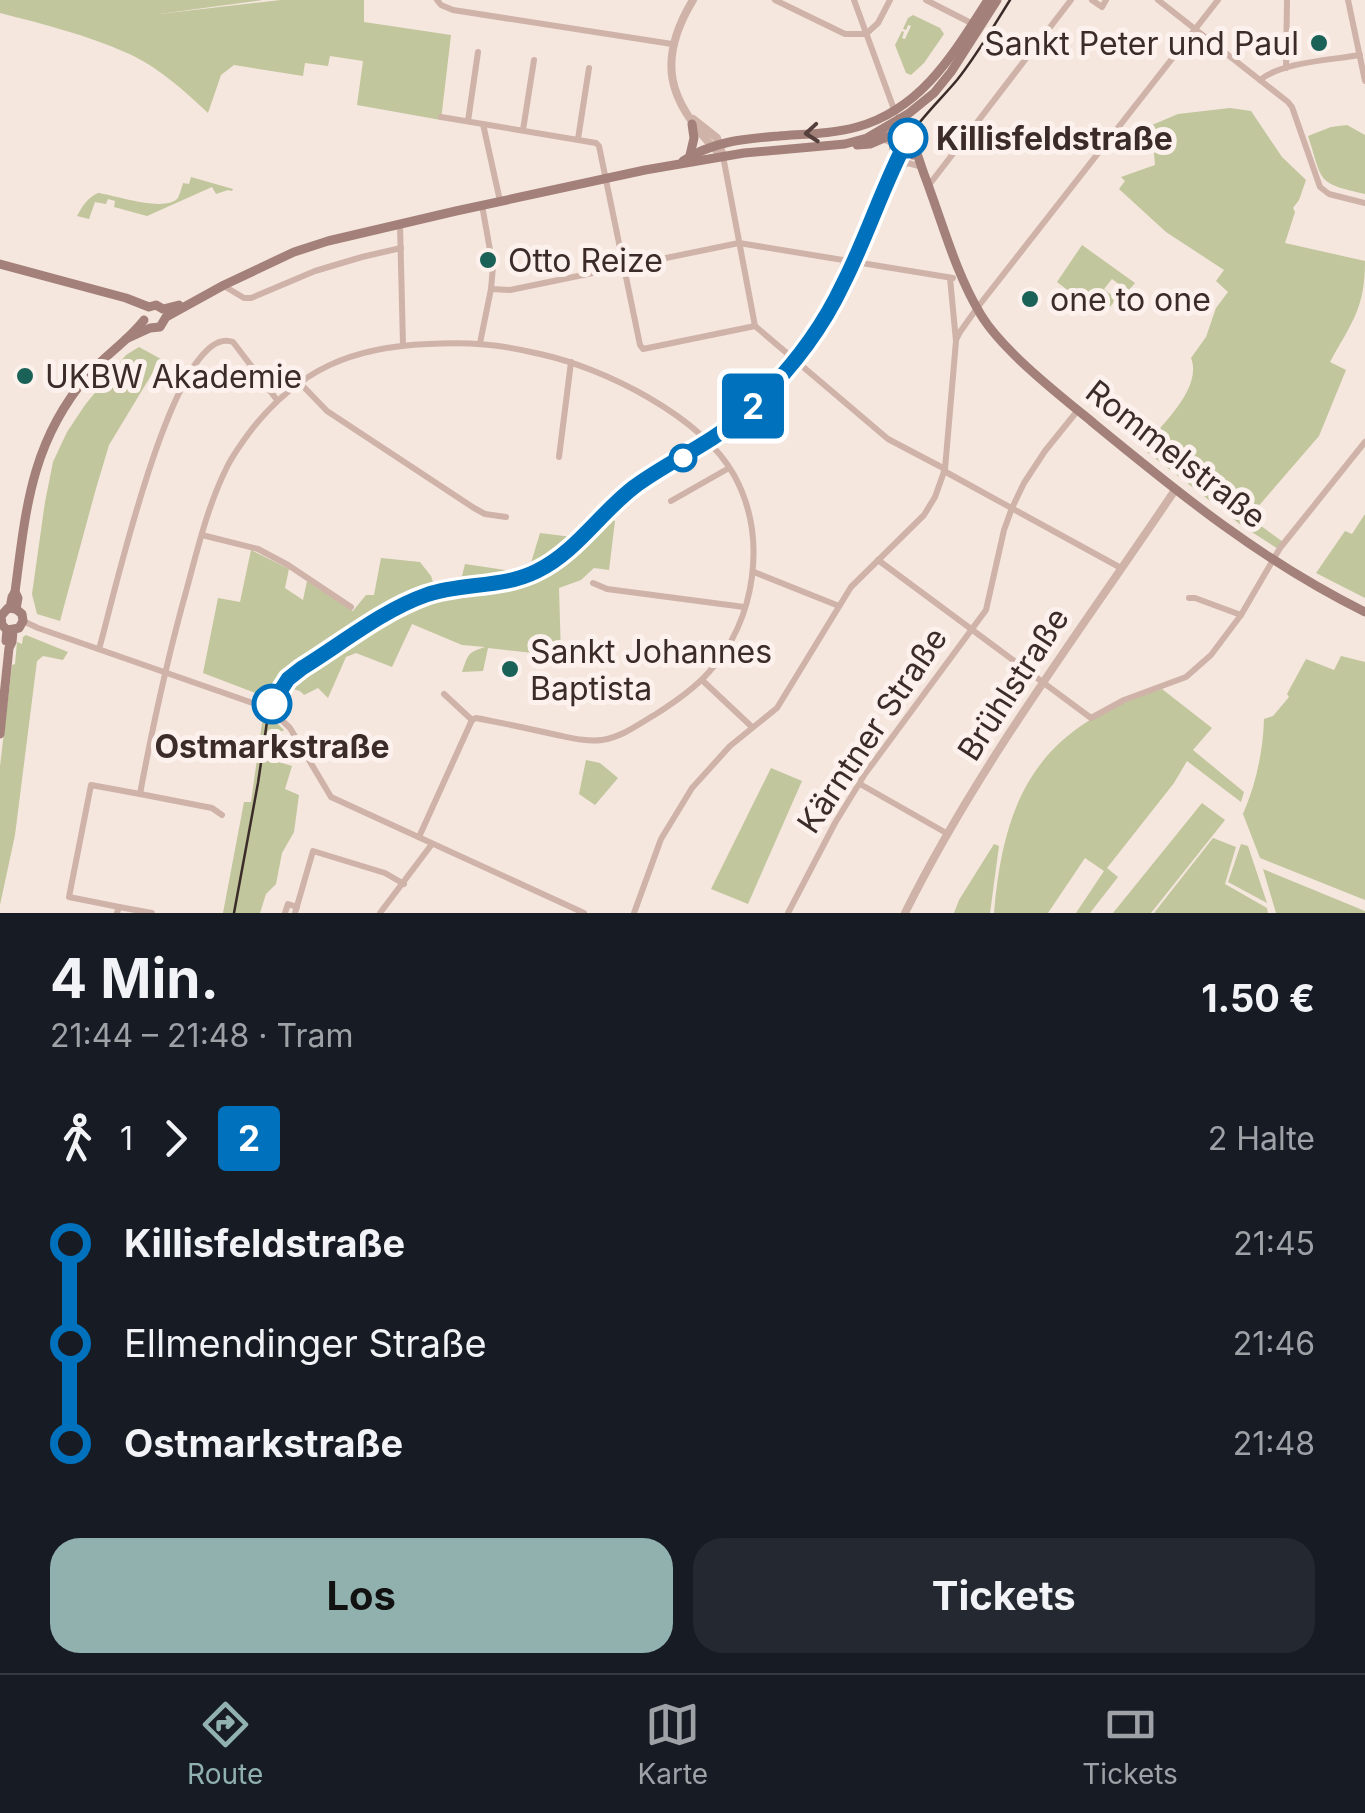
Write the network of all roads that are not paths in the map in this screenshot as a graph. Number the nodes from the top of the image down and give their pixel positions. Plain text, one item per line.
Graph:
1 (437, 0) edge
2 (692, 0) edge
3 (775, 0) edge
4 (854, 0) edge
5 (890, 0) edge
6 (926, 0) edge
7 (988, 0) edge
8 (997, 0) edge
9 (1071, 0) edge
10 (1092, 0) edge
11 (1106, 0) edge
12 (1158, 0) edge
13 (1218, 0) edge
14 (1287, 0) edge
15 (1348, 0) edge
16 (972, 24) junction
17 (1195, 29) junction
18 (866, 34) junction
19 (672, 44) junction
20 (478, 52) dead end
21 (1360, 55) junction
22 (534, 60) dead end
23 (589, 68) dead end
24 (1286, 68) junction
25 (944, 71) junction
26 (1260, 80) junction
27 (1365, 81) edge
28 (682, 106) junction
29 (896, 115) junction
30 (441, 118) dead end
31 (468, 122) junction
32 (483, 124) junction
33 (692, 124) junction
34 (523, 130) junction
35 (898, 132) junction
36 (578, 139) junction
37 (881, 139) junction
38 (716, 144) junction
39 (845, 144) junction
40 (723, 156) junction
41 (690, 157) junction
42 (678, 164) junction
43 (922, 168) junction
44 (605, 178) junction
45 (929, 186) junction
46 (500, 201) junction
47 (1365, 203) edge
48 (482, 205) junction
49 (400, 224) junction
50 (739, 243) junction
51 (401, 248) junction
52 (844, 262) junction
53 (0, 264) edge
54 (859, 264) junction
55 (624, 267) junction
56 (950, 278) junction
57 (962, 278) junction
58 (224, 286) junction
59 (492, 290) junction
60 (977, 308) junction
61 (165, 313) junction
62 (146, 317) junction
63 (756, 326) junction
64 (956, 342) junction
65 (480, 343) junction
66 (402, 346) junction
67 (788, 354) junction
68 (571, 362) junction
69 (800, 364) junction
70 (300, 383) junction
71 (277, 400) junction
72 (1078, 410) junction
73 (701, 436) junction
74 (1365, 442) edge
75 (712, 446) junction
76 (559, 457) dead end
77 (730, 468) junction
78 (944, 470) junction
79 (1175, 490) junction
80 (670, 501) dead end
81 (1012, 508) junction
82 (506, 516) dead end
83 (202, 534) junction
84 (878, 560) junction
85 (1272, 560) junction
86 (1122, 568) junction
87 (754, 572) junction
88 (593, 583) dead end
89 (1189, 598) dead end
90 (351, 606) dead end
91 (838, 606) junction
92 (744, 607) junction
93 (1365, 612) edge
94 (5, 613) edge
95 (1241, 615) junction
96 (16, 627) junction
97 (971, 629) junction
98 (99, 649) junction
99 (164, 671) junction
100 (702, 680) junction
101 (1042, 682) junction
102 (444, 694) dead end
103 (472, 720) junction
104 (752, 726) junction
105 (0, 734) edge
106 (860, 784) junction
107 (140, 794) junction
108 (222, 815) dead end
109 (948, 834) junction
110 (419, 837) junction
111 (432, 844) junction
112 (404, 884) junction
113 (118, 910) edge
114 (296, 910) edge
115 (152, 913) edge
116 (285, 913) edge
117 (380, 913) edge
118 (584, 913) edge
119 (634, 913) edge
120 (788, 913) edge
121 (906, 913) edge

1 - 19 street
2 - 19 street
3 - 18 street
4 - 18 street
5 - 18 street
6 - 16 street
7 - 16 main road
8 - 25 main road
9 - 45 street
10 - 11 street
12 - 17 street
13 - 17 street
14 - 24 street
15 - 21 street
16 - 25 main road
17 - 26 street
17 - 60 street
18 - 29 street
19 - 28 street
20 - 31 street
21 - 24 street
21 - 27 street
22 - 34 street
23 - 36 street
24 - 26 street
25 - 29 main road
26 - 47 street
28 - 33 street
28 - 38 street
29 - 35 main road
29 -> 38 main road
29 - 39 main road
29 - 43 main road
30 - 31 street
31 - 32 street
32 - 34 street
32 - 46 street
33 - 38 street
33 - 41 main road
34 - 36 street
35 - 37 main road
35 - 43 main road
36 - 44 street
37 - 39 main road
37 - 52 street
38 - 40 street
38 - 41 main road
39 - 40 main road
40 - 42 main road
40 - 50 street
41 - 42 main road
42 - 44 main road
43 - 45 main road, Rommelstraße
43 - 54 street
44 - 46 main road
44 - 55 street
45 - 57 main road, Rommelstraße
46 - 48 main road
48 - 49 main road
48 - 59 street
49 - 51 street
49 - 58 main road
50 - 52 street
50 - 55 street
50 - 63 street
51 - 58 street
51 - 66 street
52 - 54 street
52 - 67 street
53 - 62 main road
54 - 56 street
54 - 69 street
55 - 59 street
55 - 63 street
56 - 57 street
56 - 64 street
57 - 60 main road, Rommelstraße
58 - 61 main road
59 - 65 street
60 - 64 street
60 - 72 main road, Rommelstraße
61 - 62 main road
61 - 62 main road
62 - 94 main road
63 - 67 street
64 - 78 street
65 - 66 street
65 - 68 street
66 - 70 street
67 - 69 street
67 - 73 street
68 - 73 street
68 - 76 street
69 - 75 street
69 - 78 street
70 - 71 street
70 - 82 street
71 - 83 street
71 - 98 street
72 - 79 main road, Rommelstraße
72 - 81 street, Kärntner Straße
73 - 75 street
74 - 85 street
75 - 77 street
77 - 80 street
77 - 87 street
78 - 81 street
78 - 84 street
79 - 85 main road, Rommelstraße
79 - 86 street, Brühlstraße
81 - 86 street
81 - 97 street, Kärntner Straße
83 - 90 street
83 - 99 street
84 - 91 street
84 - 97 street
85 - 93 main road, Rommelstraße
85 - 95 street
86 - 101 street, Brühlstraße
87 - 91 street
87 - 92 street
88 - 92 street
89 - 95 street
91 - 104 street
92 - 100 street
94 - 96 main road
94 - 96 main road
95 - 101 street
96 - 98 street
96 - 105 main road
97 - 101 street
97 - 106 street, Kärntner Straße
98 - 99 street
99 - 107 street
99 - 110 street
100 - 103 street
100 - 104 street
101 - 109 street, Brühlstraße
102 - 103 street
103 - 110 street
104 - 119 street
106 - 109 street
106 - 120 street, Kärntner Straße
107 - 108 street
107 - 113 street
109 - 121 street, Brühlstraße
110 - 111 street
111 - 112 street
111 - 118 street
112 - 114 street
112 - 117 street
113 - 115 street
114 - 116 street

